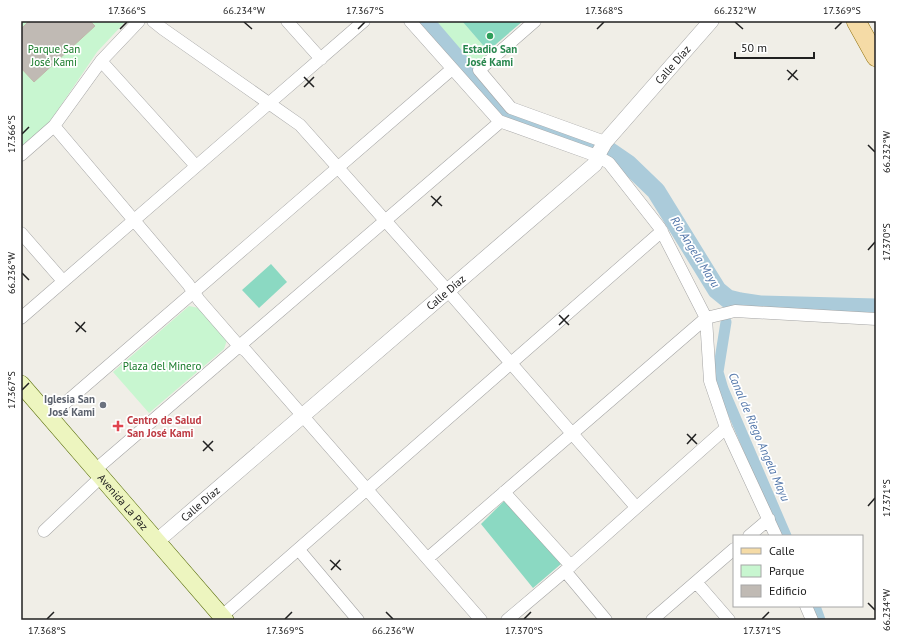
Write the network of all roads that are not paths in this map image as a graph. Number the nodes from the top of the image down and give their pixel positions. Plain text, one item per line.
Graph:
1 (139, 21) edge
2 (153, 21) edge
3 (287, 21) edge
4 (364, 21) edge
5 (410, 21) edge
6 (535, 21) edge
7 (711, 21) edge
8 (856, 21) edge
9 (876, 57) edge
10 (321, 59) junction
11 (102, 61) junction
12 (452, 69) junction
13 (269, 103) junction
14 (500, 122) junction
15 (54, 126) junction
16 (605, 142) junction
17 (21, 155) edge
18 (598, 156) junction
19 (196, 166) junction
20 (338, 167) junction
21 (134, 220) junction
22 (386, 220) junction
23 (662, 231) junction
24 (21, 233) edge
25 (63, 281) junction
26 (448, 291) junction
27 (194, 292) junction
28 (21, 318) edge
29 (706, 318) junction
30 (876, 319) edge
31 (239, 346) junction
32 (511, 364) junction
33 (21, 384) edge
34 (303, 416) junction
35 (49, 417) junction
36 (726, 428) junction
37 (571, 434) junction
38 (98, 474) junction
39 (368, 489) junction
40 (504, 492) junction
41 (636, 507) junction
42 (769, 519) junction
43 (44, 531) dead end
44 (750, 535) edge
45 (776, 535) edge
46 (157, 541) junction
47 (299, 550) junction
48 (733, 550) edge
49 (428, 558) junction
50 (568, 569) junction
51 (696, 582) junction
52 (806, 607) edge
53 (224, 618) edge
54 (358, 620) edge
55 (481, 620) edge
56 (507, 620) edge
57 (606, 620) edge
58 (652, 620) edge
59 (729, 620) edge
60 (812, 620) edge

1 - 11 street
2 - 13 street
3 - 10 street
4 - 10 street
5 - 12 street
6 - 16 street
7 - 16 street, Calle Díaz
8 - 9 main road
10 - 13 street
11 - 15 street
11 - 19 street
12 - 14 street
12 - 20 street
13 - 19 street
13 - 20 street
14 - 18 street
14 - 22 street
15 - 17 street
15 - 21 street
16 - 18 street, Calle Díaz
18 - 23 street
18 - 26 street, Calle Díaz
19 - 21 street
20 - 22 street
20 - 27 street
21 - 25 street
21 - 27 street
22 - 26 street
22 - 31 street
23 - 29 street
23 - 32 street
24 - 25 street
25 - 28 street
26 - 32 street
26 - 34 street, Calle Díaz
27 - 31 street
27 - 35 street
29 - 30 street
29 - 36 street
29 - 37 street
31 - 34 street
31 - 38 street
32 - 37 street
32 - 39 street
33 - 35 main road, Avenida La Paz
34 - 39 street
34 - 46 street, Calle Díaz
35 - 38 main road, Avenida La Paz
36 - 41 street
36 - 42 street
37 - 40 street
37 - 41 street
38 - 43 street
38 - 46 main road, Avenida La Paz
39 - 47 street
39 - 49 street
40 - 49 street
40 - 50 street
41 - 50 street
42 - 44 street
42 - 45 street
46 - 53 main road, Avenida La Paz
47 - 53 street
47 - 54 street
48 - 51 street
49 - 55 street
50 - 56 street
50 - 57 street
51 - 58 street
51 - 59 street
52 - 60 street

